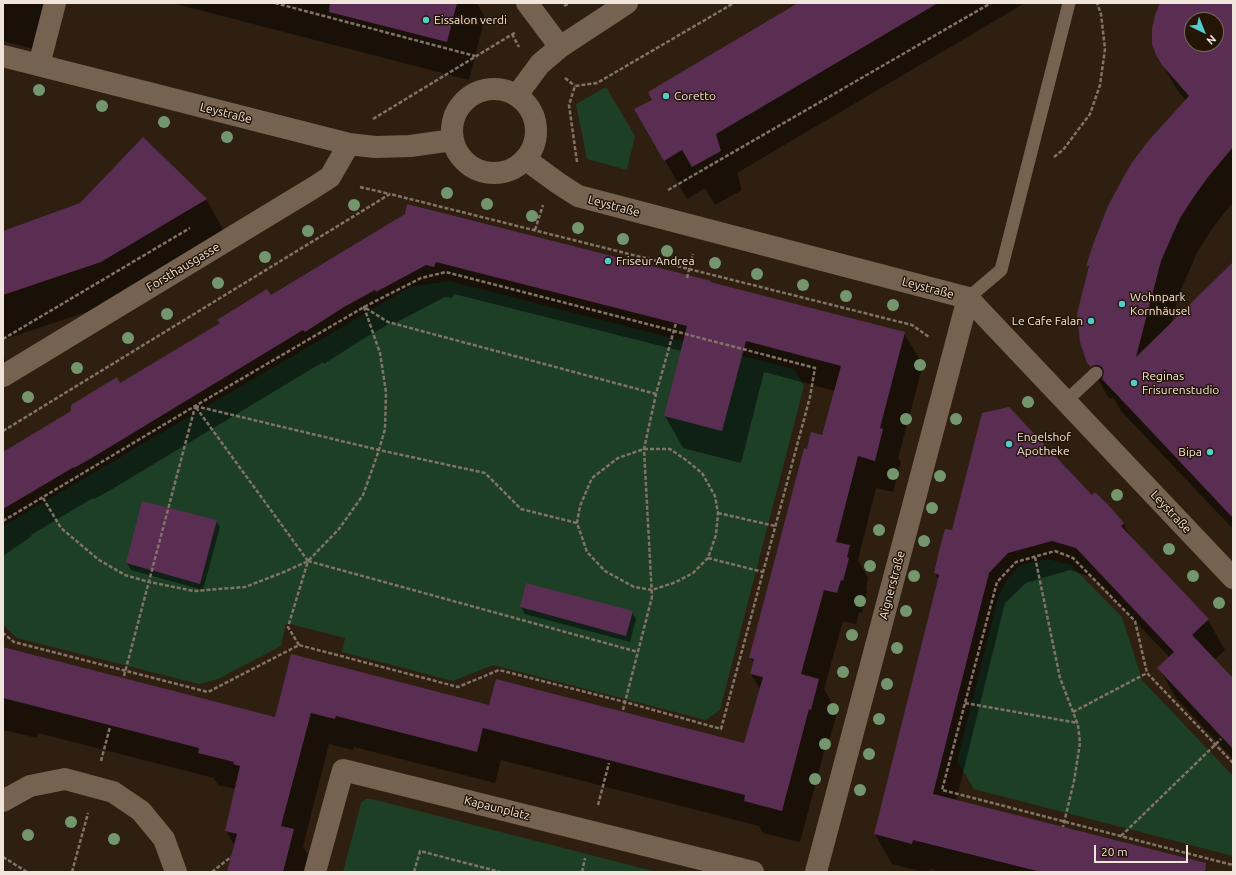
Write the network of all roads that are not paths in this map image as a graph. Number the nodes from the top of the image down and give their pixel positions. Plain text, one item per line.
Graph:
1 (55, 3) edge
2 (527, 3) edge
3 (628, 3) edge
4 (1069, 3) edge
5 (560, 47) junction
6 (3, 56) edge
7 (39, 65) junction
8 (517, 96) junction
9 (452, 140) junction
10 (349, 144) junction
11 (525, 159) junction
12 (968, 298) junction
13 (1096, 373) dead end
14 (3, 376) edge
15 (1066, 401) junction
16 (1233, 578) edge
17 (3, 801) edge
18 (176, 872) edge
19 (316, 872) edge
20 (753, 872) edge
21 (816, 872) edge

1 - 7 street
2 - 5 street
3 - 5 street
4 - 12 lane
5 - 8 street
6 - 7 street, Leystraße
7 - 10 street, Leystraße
8 - 9 street
8 - 11 street
9 - 10 street, Leystraße
9 - 11 street
10 - 14 street, Forsthausgasse
11 - 12 street, Leystraße
12 - 15 street, Leystraße
12 - 21 street, Aignerstraße
13 - 15 lane
15 - 16 street, Leystraße
17 - 18 street
19 - 20 street, Kapaunplatz

